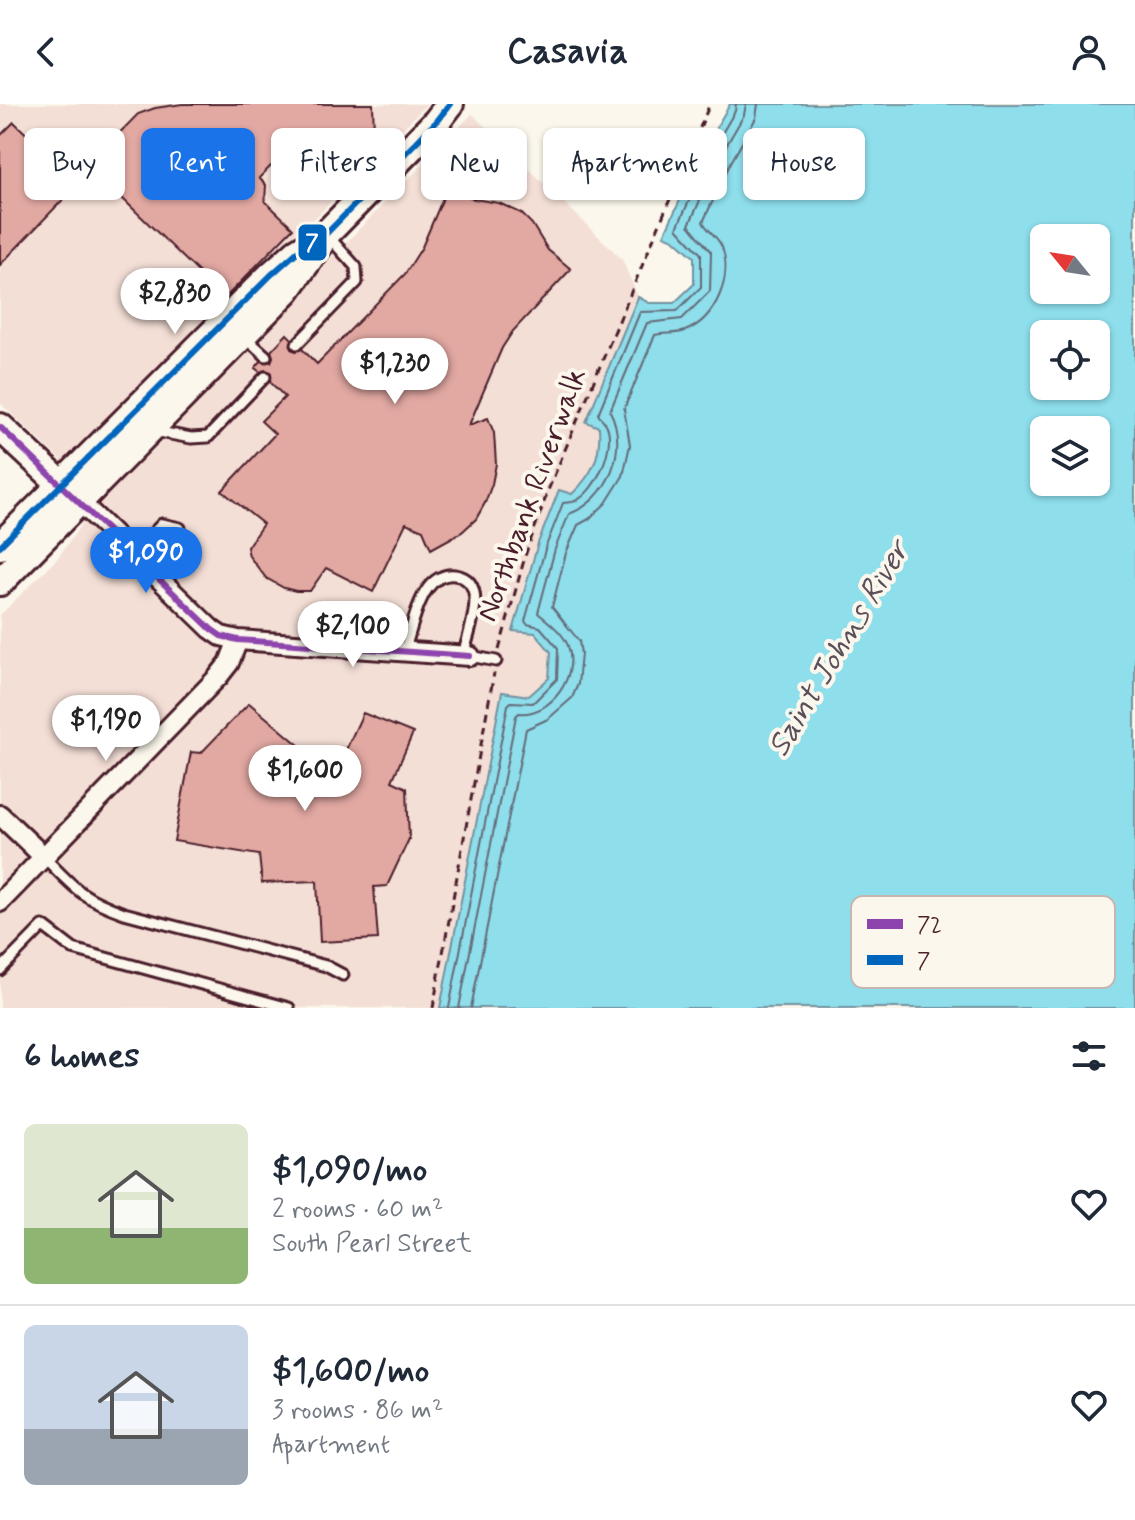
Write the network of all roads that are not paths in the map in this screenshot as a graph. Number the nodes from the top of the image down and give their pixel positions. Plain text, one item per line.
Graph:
1 (450, 104) edge
2 (326, 234) junction
3 (235, 327) junction
4 (297, 344) dead end
5 (266, 356) dead end
6 (265, 377) dead end
7 (0, 427) edge
8 (150, 430) junction
9 (72, 494) junction
10 (180, 528) dead end
11 (0, 546) edge
12 (133, 554) junction
13 (0, 582) edge
14 (238, 640) junction
15 (404, 651) junction
16 (467, 656) junction
17 (496, 661) road end
18 (0, 815) edge
19 (45, 858) junction
20 (0, 902) edge
21 (0, 970) edge
22 (343, 975) dead end
23 (289, 1008) edge

1 - 2 street
2 - 3 street
2 - 4 lane
3 - 5 lane
3 - 8 street
3 - 9 street
6 - 8 lane
7 - 9 street
8 - 9 street
9 - 11 street
9 - 12 street
9 - 13 street
10 - 12 lane
12 - 14 street
14 - 15 street
14 - 19 street
15 - 16 street
15 - 16 lane
16 - 17 lane
18 - 19 street
19 - 20 street
19 - 22 lane
21 - 23 lane

